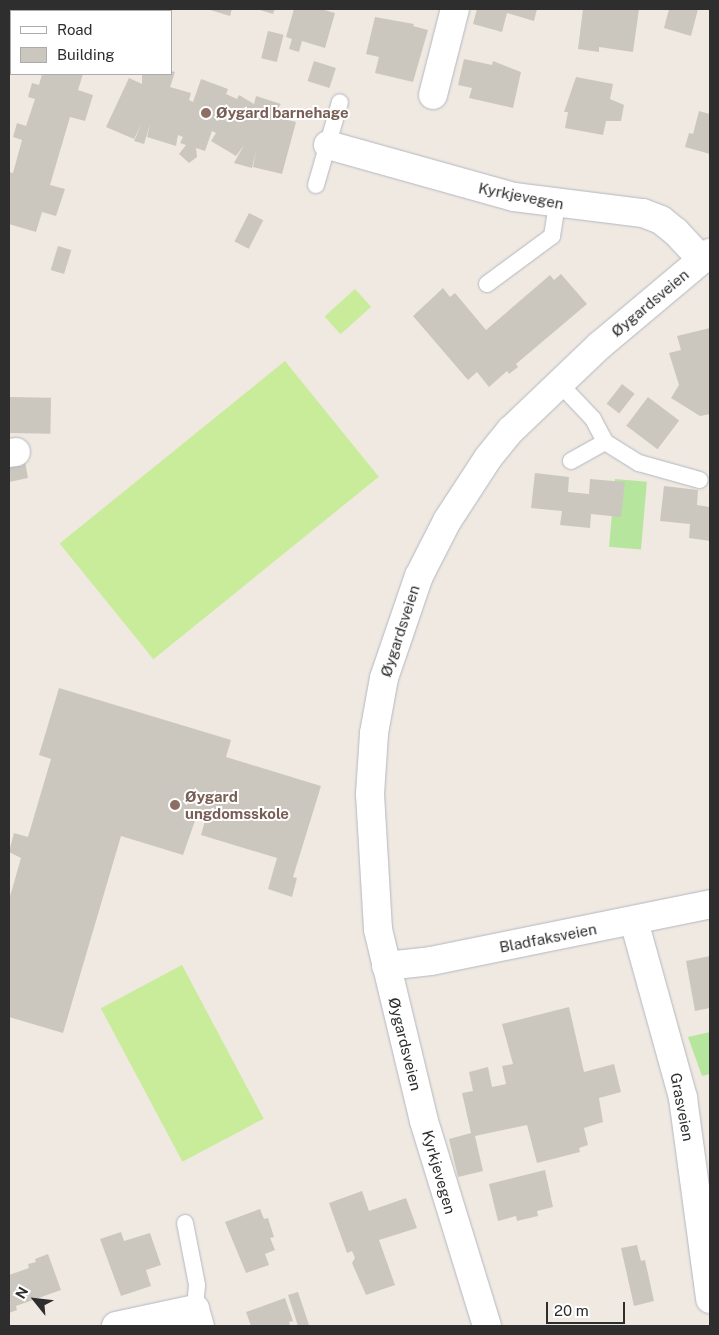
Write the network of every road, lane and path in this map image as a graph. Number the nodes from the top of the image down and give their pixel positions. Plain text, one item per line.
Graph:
1 (455, 9) edge
2 (433, 95) dead end
3 (340, 102) dead end
4 (328, 145) junction
5 (316, 186) dead end
6 (557, 204) junction
7 (706, 256) edge
8 (488, 284) dead end
9 (558, 383) junction
10 (605, 442) junction
11 (571, 461) dead end
12 (700, 480) dead end
13 (710, 904) edge
14 (634, 921) junction
15 (386, 966) junction
16 (424, 1121) joint
17 (185, 1223) dead end
18 (710, 1298) edge
19 (198, 1318) edge
20 (116, 1326) edge
21 (487, 1326) edge

1 - 2 street
3 - 4 lane
4 - 5 lane
4 - 6 street, Kyrkjevegen
6 - 7 street, Kyrkjevegen
6 - 8 lane
7 - 9 street, Øygardsveien
9 - 10 lane
9 - 15 street, Øygardsveien
10 - 11 lane
10 - 12 lane
13 - 14 street, Bladfaksveien
14 - 15 street, Bladfaksveien
14 - 18 street, Grasveien
15 - 16 street, Øygardsveien
16 - 21 street, Kyrkjevegen
17 - 19 lane
19 - 20 street

